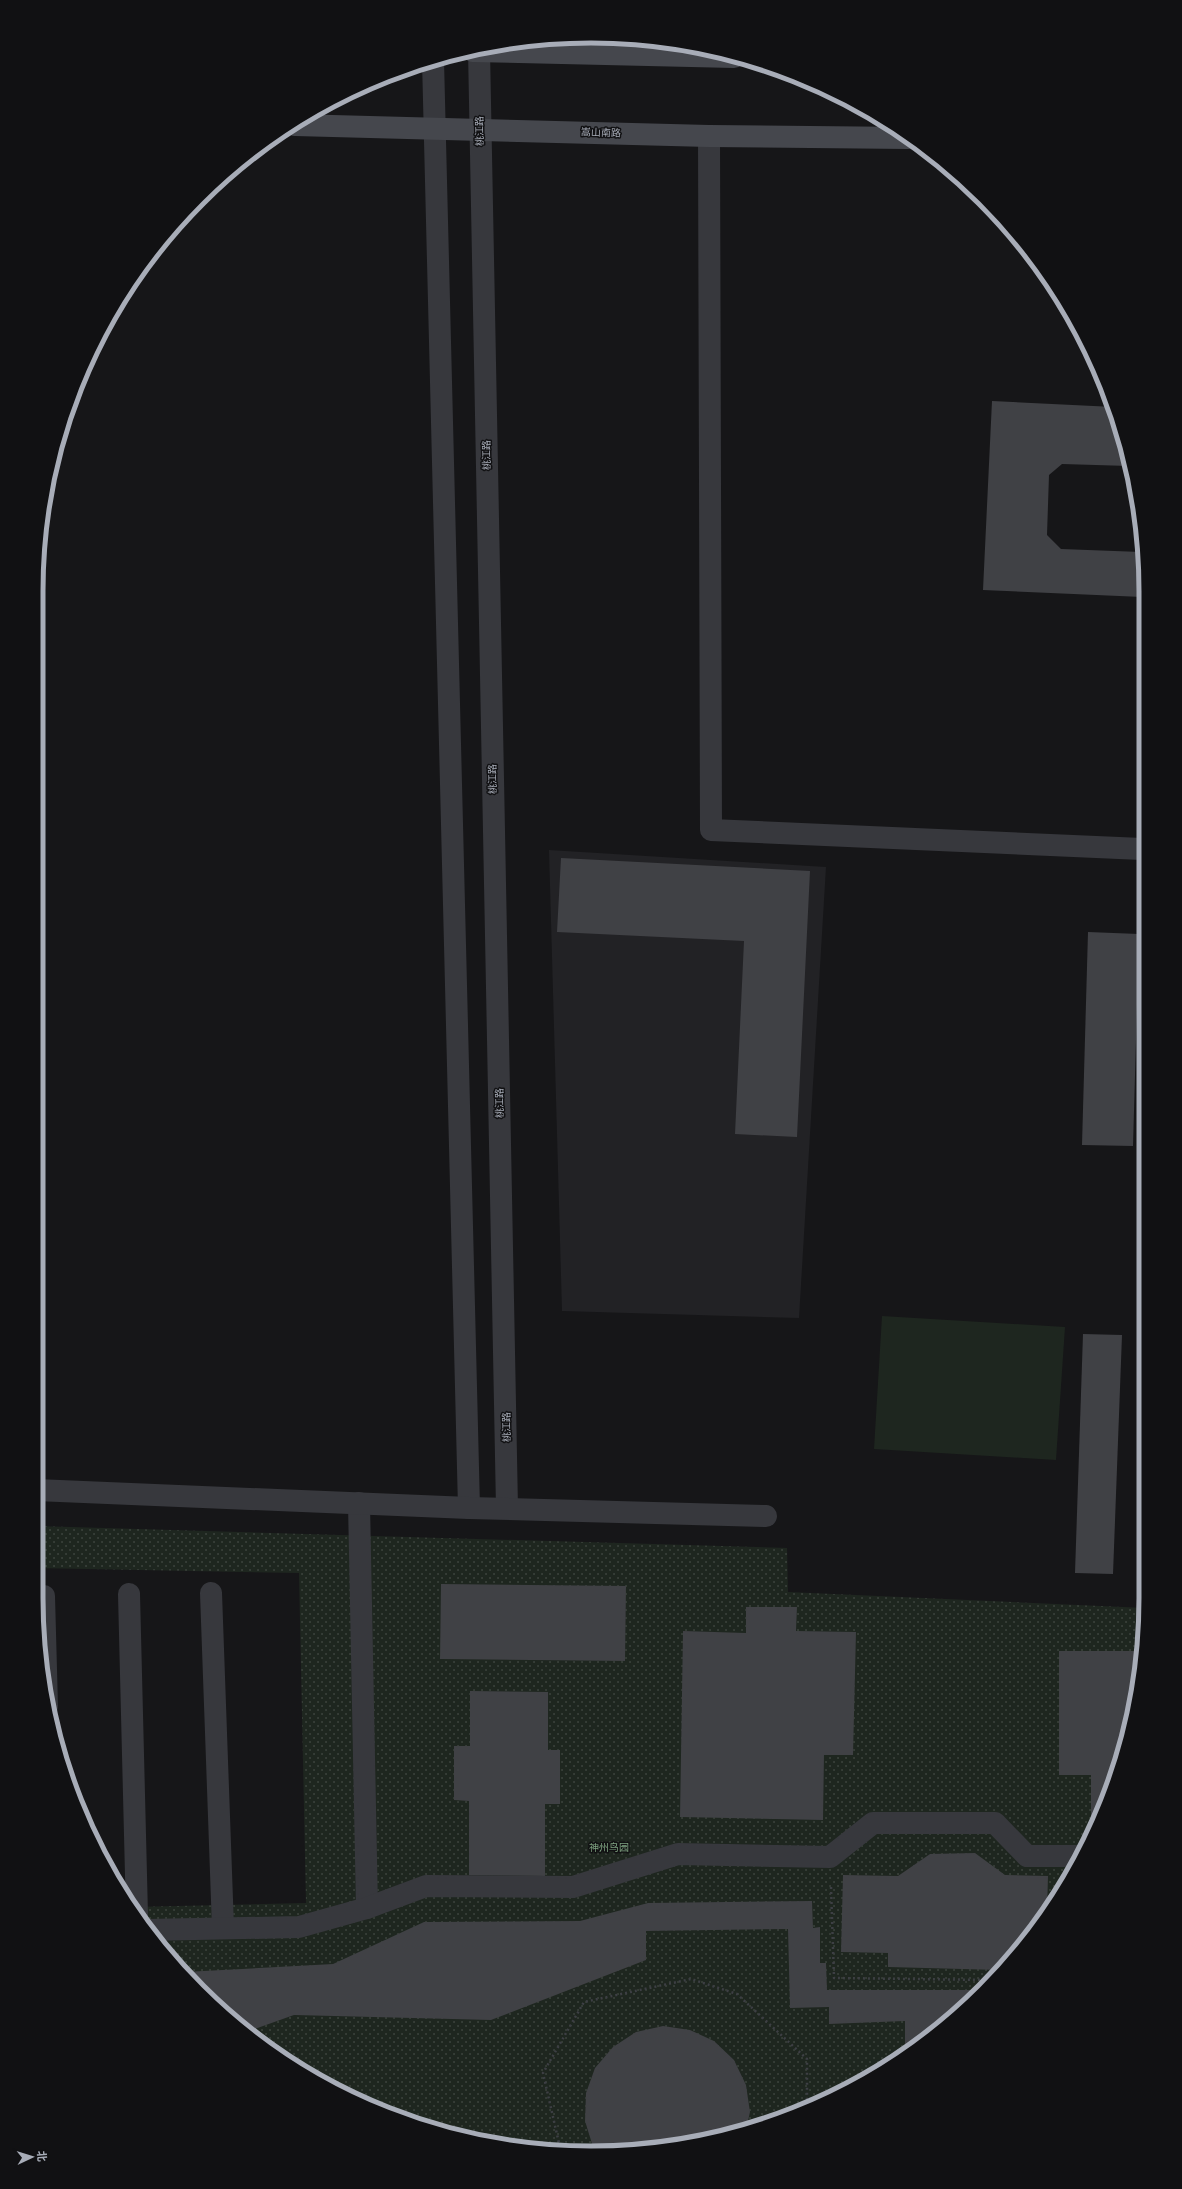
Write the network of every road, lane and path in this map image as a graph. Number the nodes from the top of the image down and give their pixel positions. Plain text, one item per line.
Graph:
1 (503, 51) edge
2 (477, 56) edge
3 (708, 56) edge
4 (433, 67) edge
5 (302, 125) edge
6 (434, 129) junction
7 (479, 129) junction
8 (709, 136) junction
9 (899, 138) edge
10 (1139, 849) edge
11 (43, 1490) edge
12 (359, 1503) junction
13 (469, 1508) junction
14 (507, 1508) junction
15 (766, 1516) dead end
16 (211, 1593) dead end
17 (129, 1594) dead end
18 (44, 1596) dead end
19 (45, 1646) edge
20 (1074, 1856) edge
21 (830, 1857) junction
22 (137, 1904) edge
23 (367, 1908) junction
24 (223, 1928) junction
25 (154, 1930) edge
26 (983, 1980) edge
27 (807, 2101) edge
28 (559, 2145) edge

1 - 3 main road
2 - 7 street, 桃江路
4 - 6 street
5 - 6 main road, 嵩山南路
6 - 7 main road, 嵩山南路
6 - 13 street
7 - 8 main road, 嵩山南路
7 - 14 street, 桃江路
8 - 9 main road, 嵩山南路
8 - 10 street
11 - 12 street
12 - 13 street
12 - 23 street
13 - 14 street
14 - 15 street
16 - 24 street
17 - 22 street
18 - 19 street
20 - 21 street
21 - 23 street
21 - 26 path
23 - 24 street
24 - 25 street
27 - 28 path

